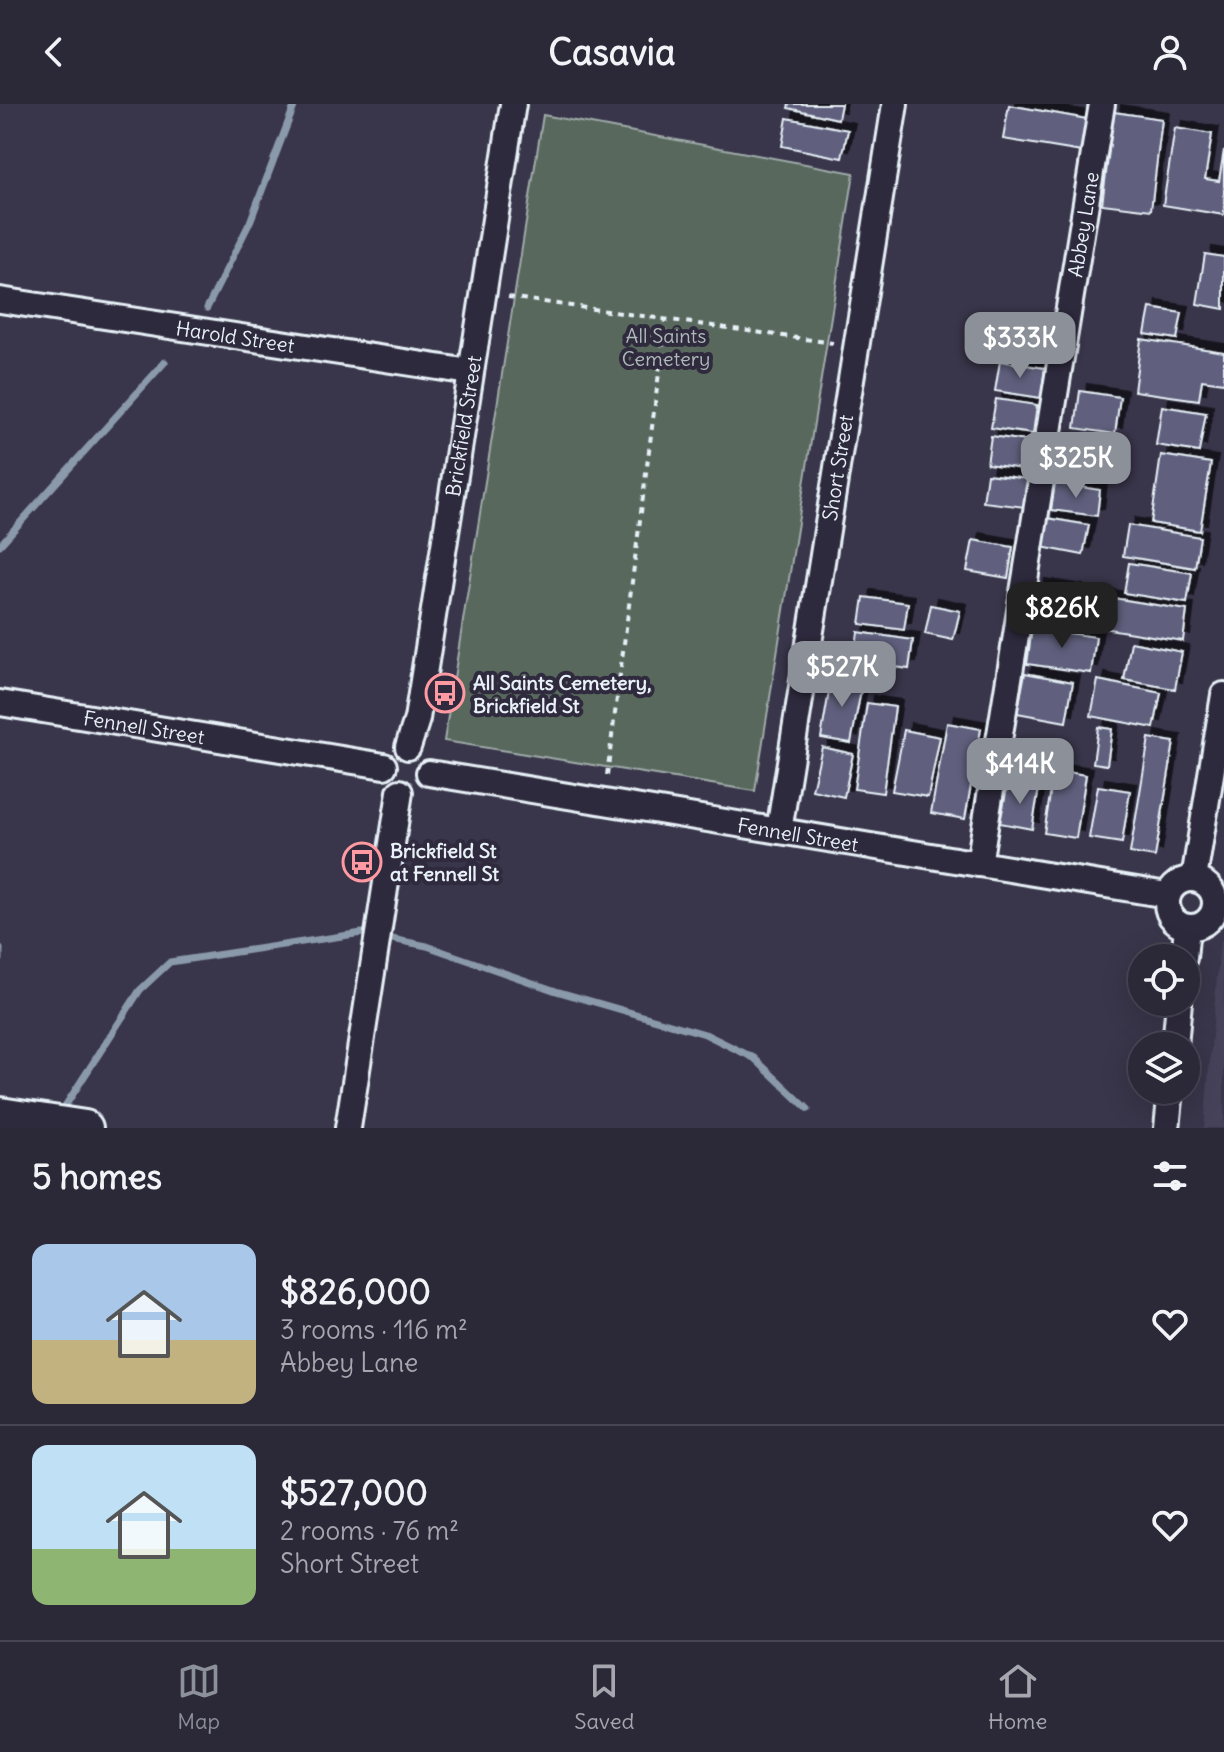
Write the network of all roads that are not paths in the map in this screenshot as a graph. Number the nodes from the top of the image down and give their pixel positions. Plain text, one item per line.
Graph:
1 (513, 104) edge
2 (895, 104) edge
3 (1102, 104) edge
4 (0, 300) edge
5 (470, 372) junction
6 (1224, 695) edge
7 (0, 703) edge
8 (408, 747) junction
9 (384, 766) junction
10 (429, 773) junction
11 (400, 792) junction
12 (779, 831) junction
13 (979, 864) junction
14 (1194, 879) junction
15 (1167, 895) junction
16 (1220, 907) edge
17 (1187, 927) junction
18 (1185, 944) edge
19 (1170, 1104) edge
20 (0, 1115) edge
21 (65, 1125) edge
22 (348, 1128) edge
23 (1167, 1128) edge

1 - 5 street, Brickfield Street
2 - 12 street, Short Street
3 - 13 street, Abbey Lane
4 - 5 street, Harold Street
5 - 8 street, Brickfield Street
6 - 14 street
7 - 9 street, Fennell Street
8 - 9 street
8 - 10 street
9 - 11 street
10 - 11 street
10 - 12 street, Fennell Street
11 - 22 street
12 - 13 street, Fennell Street
13 - 15 street, Fennell Street
14 - 15 street
14 - 16 street
15 - 17 street
16 - 17 street
17 - 18 street
19 - 23 street
20 - 21 street

